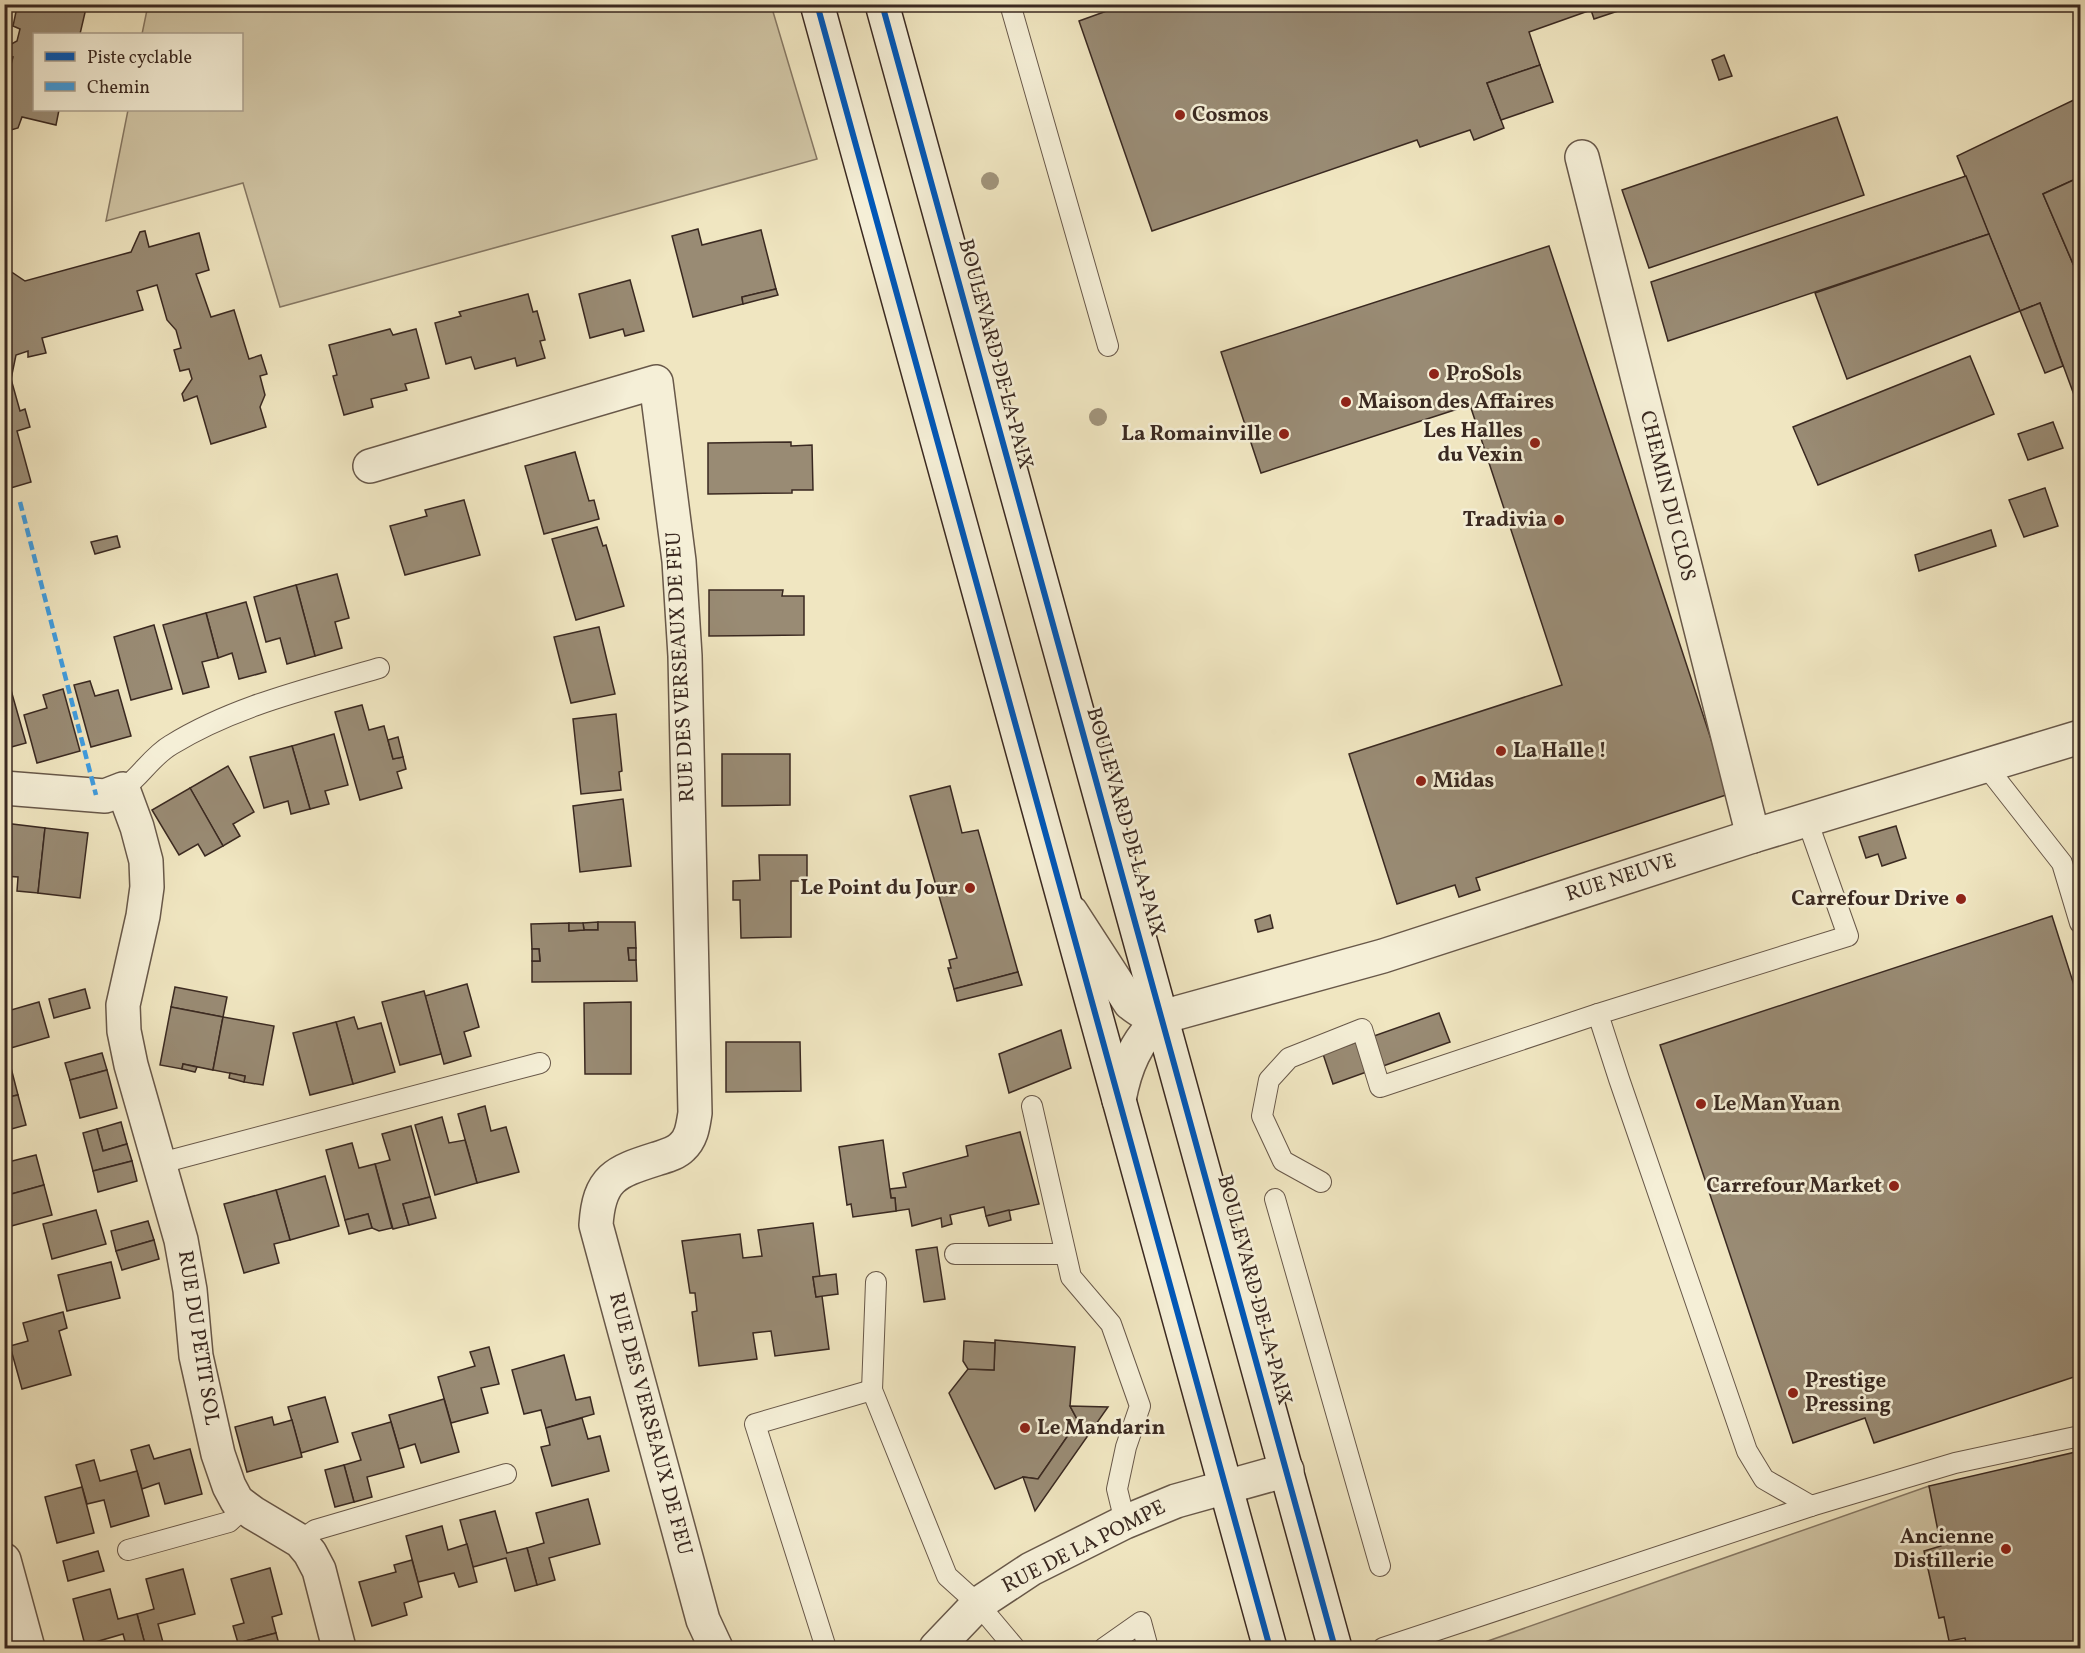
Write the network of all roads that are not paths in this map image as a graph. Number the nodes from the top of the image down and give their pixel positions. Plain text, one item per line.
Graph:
1 (817, 4) edge
2 (882, 4) edge
3 (1016, 6) edge
4 (1582, 157) dead end
5 (1108, 346) dead end
6 (370, 466) dead end
7 (379, 668) dead end
8 (2080, 737) edge
9 (1986, 766) junction
10 (4, 788) edge
11 (123, 789) junction
12 (1807, 820) junction
13 (1753, 836) junction
14 (1064, 902) junction
15 (2080, 922) edge
16 (1598, 1014) junction
17 (1162, 1017) junction
18 (540, 1063) dead end
19 (1119, 1100) junction
20 (1032, 1106) dead end
21 (161, 1163) junction
22 (1322, 1182) dead end
23 (1275, 1199) dead end
24 (955, 1254) dead end
25 (1065, 1254) junction
26 (876, 1282) dead end
27 (872, 1390) junction
28 (2080, 1436) edge
29 (1287, 1470) junction
30 (506, 1474) dead end
31 (1224, 1486) junction
32 (1811, 1506) junction
33 (245, 1507) junction
34 (1125, 1522) junction
35 (300, 1540) junction
36 (128, 1550) dead end
37 (4, 1560) edge
38 (1380, 1566) dead end
39 (978, 1604) junction
40 (28, 1648) edge
41 (339, 1648) edge
42 (716, 1648) edge
43 (826, 1648) edge
44 (936, 1648) edge
45 (1015, 1648) edge
46 (1104, 1648) edge
47 (1148, 1648) edge
48 (1270, 1648) edge
49 (1335, 1648) edge
50 (1383, 1648) edge

1 - 14 street
2 - 17 street, BOULEVARD DE LA PAIX
3 - 5 lane
4 - 13 street, CHEMIN DU CLOS
6 - 42 street, RUE DES VERSEAUX DE FEU
7 - 11 lane
8 - 9 street, RUE NEUVE
9 - 12 street, RUE NEUVE
9 - 15 lane
10 - 11 street
11 - 21 street, RUE DU PETIT SOL
12 - 13 street, RUE NEUVE
12 - 16 lane
13 - 17 street, RUE NEUVE
14 - 17 street
14 - 19 street
16 - 22 lane
16 - 32 lane
17 - 19 street
17 - 29 street, BOULEVARD DE LA PAIX
18 - 21 lane
19 - 31 street
20 - 25 lane
21 - 33 street, RUE DU PETIT SOL
23 - 38 lane
24 - 25 lane
25 - 34 lane
26 - 27 lane
27 - 39 lane
27 - 43 lane
28 - 32 lane
29 - 31 street, RUE DE LA POMPE
29 - 49 street, BOULEVARD DE LA PAIX
30 - 35 lane
31 - 34 street, RUE DE LA POMPE
31 - 48 street
32 - 50 lane
33 - 35 street, RUE DU PETIT SOL
33 - 36 lane
34 - 39 street, RUE DE LA POMPE
35 - 41 street, RUE DU PETIT SOL
37 - 40 street
39 - 44 street, RUE DE LA POMPE
39 - 45 lane
46 - 47 lane

